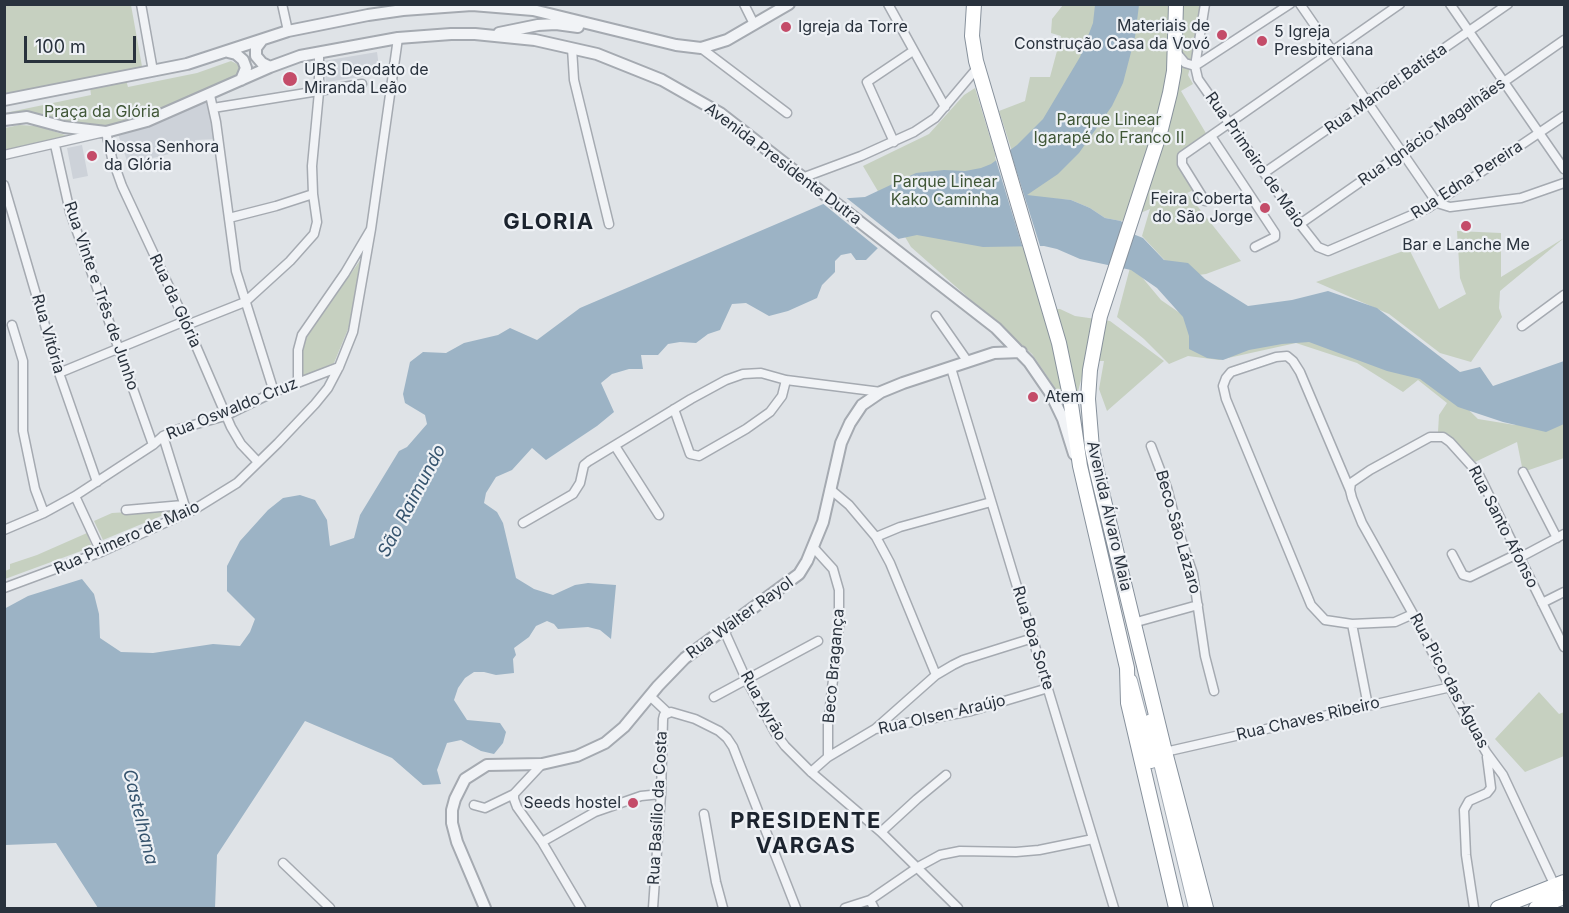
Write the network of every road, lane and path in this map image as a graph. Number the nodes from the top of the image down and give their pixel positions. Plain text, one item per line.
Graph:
1 (141, 4) edge
2 (282, 4) edge
3 (744, 4) edge
4 (789, 4) edge
5 (888, 4) edge
6 (974, 4) edge
7 (1176, 4) edge
8 (1205, 4) edge
9 (1290, 4) edge
10 (1300, 4) edge
11 (1400, 4) edge
12 (1450, 4) edge
13 (1508, 4) edge
14 (474, 5) edge
15 (403, 7) edge
16 (538, 7) edge
17 (754, 24) junction
18 (1469, 31) junction
19 (288, 32) junction
20 (623, 33) junction
21 (490, 36) junction
22 (398, 38) junction
23 (262, 40) junction
24 (1564, 40) edge
25 (572, 48) junction
26 (701, 48) junction
27 (913, 51) junction
28 (228, 52) junction
29 (319, 52) junction
30 (1332, 52) junction
31 (1196, 66) junction
32 (270, 67) junction
33 (978, 67) junction
34 (1179, 67) junction
35 (153, 71) junction
36 (241, 80) junction
37 (1505, 81) junction
38 (362, 84) dead end
39 (319, 92) junction
40 (210, 95) junction
41 (4, 100) edge
42 (1368, 103) junction
43 (945, 107) junction
44 (213, 108) junction
45 (787, 113) dead end
46 (1564, 116) edge
47 (4, 120) edge
48 (1230, 124) junction
49 (105, 132) junction
50 (1539, 133) junction
51 (1211, 136) junction
52 (894, 142) junction
53 (55, 145) junction
54 (1403, 153) junction
55 (4, 155) edge
56 (1564, 169) edge
57 (1264, 173) junction
58 (802, 178) junction
59 (1564, 183) edge
60 (4, 185) edge
61 (313, 194) junction
62 (1205, 201) dead end
63 (1437, 203) junction
64 (229, 218) junction
65 (609, 224) dead end
66 (1300, 224) junction
67 (371, 230) junction
68 (1255, 247) dead end
69 (1333, 250) joint
70 (1564, 295) edge
71 (245, 302) junction
72 (936, 316) dead end
73 (186, 323) junction
74 (12, 325) dead end
75 (1522, 326) dead end
76 (1008, 339) junction
77 (120, 349) junction
78 (1021, 352) junction
79 (993, 353) junction
80 (968, 362) junction
81 (339, 367) junction
82 (951, 368) junction
83 (59, 373) junction
84 (786, 380) junction
85 (298, 382) junction
86 (274, 392) junction
87 (881, 392) junction
88 (1055, 401) joint
89 (674, 409) junction
90 (225, 416) junction
91 (163, 436) junction
92 (153, 445) junction
93 (615, 446) junction
94 (1151, 446) dead end
95 (258, 462) junction
96 (1080, 466) junction
97 (1522, 472) dead end
98 (97, 482) junction
99 (830, 489) junction
100 (1350, 490) junction
101 (75, 496) junction
102 (991, 502) junction
103 (185, 509) junction
104 (126, 510) dead end
105 (44, 513) junction
106 (659, 515) dead end
107 (523, 523) dead end
108 (4, 530) edge
109 (1561, 536) edge
110 (876, 537) junction
111 (813, 548) junction
112 (101, 552) junction
113 (1452, 554) dead end
114 (1518, 556) junction
115 (4, 588) edge
116 (1564, 592) edge
117 (1542, 603) junction
118 (1198, 605) junction
119 (1413, 614) junction
120 (1133, 623) junction
121 (1352, 624) junction
122 (723, 628) junction
123 (1033, 638) junction
124 (818, 641) dead end
125 (1564, 647) edge
126 (1127, 668) junction
127 (936, 675) junction
128 (746, 678) junction
129 (1450, 687) junction
130 (1048, 688) junction
131 (1214, 691) dead end
132 (650, 696) junction
133 (714, 697) dead end
134 (1368, 706) junction
135 (669, 712) junction
136 (875, 729) junction
137 (1156, 749) junction
138 (1486, 752) junction
139 (828, 757) junction
140 (542, 764) junction
141 (811, 772) junction
142 (946, 776) dead end
143 (514, 794) junction
144 (661, 794) junction
145 (474, 805) dead end
146 (704, 814) dead end
147 (881, 832) junction
148 (1093, 839) junction
149 (542, 842) junction
150 (283, 863) dead end
151 (918, 867) junction
152 (1560, 895) edge
153 (872, 904) edge
154 (330, 909) edge
155 (485, 909) edge
156 (581, 909) edge
157 (653, 909) edge
158 (723, 909) edge
159 (796, 909) edge
160 (845, 909) edge
161 (958, 909) edge
162 (1114, 909) edge
163 (1176, 909) edge
164 (1188, 909) edge
165 (1196, 909) edge
166 (1206, 909) edge
167 (1474, 909) edge
168 (1498, 909) edge
169 (1536, 909) edge

1 - 35 street
2 - 19 street
3 - 17 street
4 - 17 street
5 - 27 street
6 - 33 main road, Avenida Álvaro Maia
7 - 34 main road, Avenida Álvaro Maia
8 - 31 street
9 - 31 street
10 - 30 street
11 - 30 street
12 - 18 street
13 - 18 street, Rua Manoel Batista
14 - 15 street
14 - 16 street
15 - 19 street
16 - 20 street
17 - 26 street
18 - 37 street
18 - 42 street, Rua Manoel Batista
19 - 23 street
20 - 21 street
20 - 26 street
21 - 22 street, Avenida Presidente Dutra
21 - 25 street, Avenida Presidente Dutra
22 - 29 street, Avenida Presidente Dutra
22 - 67 street, Rua Primero de Maio
23 - 28 street
23 - 32 street
24 - 37 street, Rua Ignácio Magalhães
25 - 58 street, Avenida Presidente Dutra
25 - 65 street
26 - 45 street
27 - 43 street
27 - 52 street
28 - 35 street
28 - 36 street
29 - 32 street, Avenida Presidente Dutra
29 - 39 street
30 - 42 street
30 - 48 street
31 - 34 street
31 - 48 street, Rua Primeiro de Maio
32 - 36 street, Avenida Presidente Dutra
33 - 43 street
33 - 96 main road, Avenida Álvaro Maia
34 - 120 main road, Avenida Álvaro Maia
35 - 41 street
36 - 40 street, Avenida Presidente Dutra
37 - 50 street
37 - 54 street, Rua Ignácio Magalhães
38 - 39 street
39 - 44 street
39 - 61 street
40 - 44 street
40 - 49 street, Avenida Presidente Dutra
42 - 54 street
42 - 57 street, Rua Manoel Batista
43 - 52 street
44 - 64 street
46 - 50 street, Rua Edna Pereira
47 - 49 street, Avenida Presidente Dutra
48 - 51 street
48 - 57 street, Rua Primeiro de Maio
49 - 53 street
49 - 73 street, Rua da Glória
50 - 56 street
50 - 63 street, Rua Edna Pereira
51 - 62 street
51 - 68 street, Rua Primeiro de Maio
52 - 58 street
53 - 55 street
53 - 77 street, Rua Vinte e Três de Junho
54 - 63 street
54 - 66 street, Rua Ignácio Magalhães
57 - 66 street, Rua Primeiro de Maio
58 - 76 street, Avenida Presidente Dutra
59 - 63 street
60 - 83 street, Rua Vitória
61 - 64 street
61 - 71 street
63 - 69 street, Rua Edna Pereira
64 - 71 street
66 - 69 street, Rua Primeiro de Maio
67 - 81 street, Rua Primero de Maio
67 - 85 street
70 - 75 street
71 - 73 street
71 - 86 street
72 - 80 street
73 - 77 street
73 - 90 street, Rua da Glória
74 - 105 street
76 - 78 street, Avenida Presidente Dutra
76 - 79 street
77 - 83 street
77 - 92 street, Rua Vinte e Três de Junho
78 - 79 street, Rua Walter Rayol
78 - 88 street, Avenida Presidente Dutra
79 - 80 street, Rua Walter Rayol
80 - 82 street, Rua Walter Rayol
81 - 85 street, Rua Oswaldo Cruz
81 - 95 street, Rua Primero de Maio
82 - 87 street, Rua Walter Rayol
82 - 102 street, Rua Boa Sorte
83 - 98 street, Rua Vitória
84 - 87 street
84 - 89 street
84 - 89 street
85 - 86 street, Rua Oswaldo Cruz
86 - 90 street, Rua Oswaldo Cruz
87 - 99 street, Rua Walter Rayol
88 - 96 street, Avenida Álvaro Maia
89 - 93 street
90 - 91 street, Rua Oswaldo Cruz
90 - 95 street, Rua da Glória
91 - 92 street, Rua Oswaldo Cruz
91 - 103 street
92 - 98 street, Rua Oswaldo Cruz
93 - 106 street
93 - 107 street
94 - 118 street, Beco São Lázaro
95 - 103 street, Rua Primero de Maio
96 - 126 main road, Avenida Álvaro Maia
97 - 109 street
98 - 101 street, Rua Oswaldo Cruz
99 - 110 street
99 - 111 street, Rua Walter Rayol
100 - 114 street, Rua Santo Afonso
100 - 119 street, Rua Pico das Águas
100 - 121 street, Rua Pico das Águas
101 - 105 street, Rua Oswaldo Cruz
101 - 112 street
102 - 110 street
102 - 123 street, Rua Boa Sorte
103 - 104 street
103 - 112 street, Rua Primero de Maio
105 - 108 street, Rua Oswaldo Cruz
109 - 114 street
110 - 127 street
111 - 122 street, Rua Walter Rayol
111 - 139 street, Beco Bragança
112 - 115 street, Rua Primero de Maio
113 - 114 street
114 - 117 street, Rua Santo Afonso
116 - 117 street
117 - 125 street, Rua Santo Afonso
118 - 120 street
118 - 131 street, Beco São Lázaro
119 - 121 street
119 - 129 street, Rua Pico das Águas
120 - 137 main road, Avenida Álvaro Maia
121 - 134 street
122 - 128 street, Rua Ayrão
122 - 132 street, Rua Walter Rayol
123 - 127 street
123 - 130 street, Rua Boa Sorte
124 - 128 street
126 - 137 main road, Avenida Álvaro Maia
126 - 163 main road
127 - 136 street
128 - 133 street
128 - 141 street, Rua Ayrão
129 - 134 street, Rua Chaves Ribeiro
129 - 138 street, Rua Pico das Águas
130 - 136 street, Rua Olsen Araújo
130 - 148 street, Rua Boa Sorte
132 - 135 street
132 - 140 street, Rua Walter Rayol
134 - 137 street, Rua Chaves Ribeiro
135 - 144 street, Rua Basílio da Costa
135 - 159 street
136 - 139 street, Rua Olsen Araújo
137 - 164 main road
137 - 165 main road, Avenida Álvaro Maia
137 - 166 main road
138 - 152 street, Rua Pico das Águas
138 - 167 street
139 - 141 street, Rua Olsen Araújo
140 - 143 street
140 - 155 street, Rua Walter Rayol
141 - 147 street, Rua Ayrão
142 - 147 street
143 - 145 street
143 - 149 street
144 - 149 street
144 - 157 street, Rua Basílio da Costa
146 - 158 street
147 - 151 street, Rua Ayrão
148 - 151 street
148 - 162 street, Rua Boa Sorte
149 - 156 street
150 - 154 street
151 - 153 street
151 - 161 street, Rua Ayrão
152 - 168 main road
152 - 169 main road
153 - 160 street

